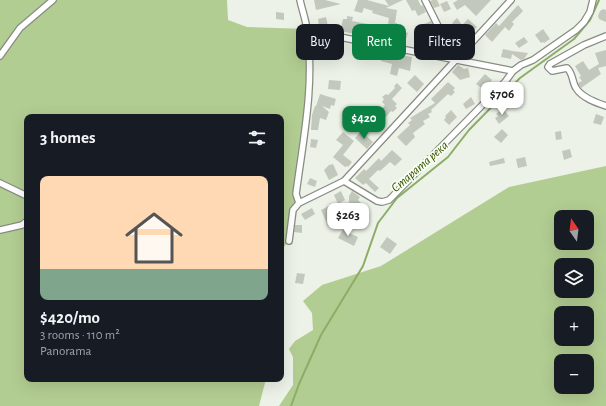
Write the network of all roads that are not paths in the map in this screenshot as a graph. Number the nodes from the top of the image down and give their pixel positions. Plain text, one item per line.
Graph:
1 (53, 0) edge
2 (300, 0) edge
3 (426, 0) edge
4 (511, 0) edge
5 (593, 0) edge
6 (306, 24) edge
7 (438, 24) edge
8 (606, 36) edge
9 (344, 38) edge
10 (475, 39) edge
11 (414, 52) edge
12 (0, 56) edge
13 (309, 60) edge
14 (455, 60) joint
15 (513, 71) junction
16 (606, 106) edge
17 (344, 181) junction
18 (0, 183) edge
19 (24, 195) edge
20 (299, 203) junction
21 (24, 223) edge
22 (0, 230) edge
23 (289, 241) dead end

1 - 12 street
2 - 6 street
3 - 7 street
4 - 10 street
5 - 15 street
8 - 16 street
9 - 11 street
13 - 20 street
14 - 15 street
14 - 17 street
15 - 17 street
17 - 20 street
18 - 19 street
20 - 23 street
21 - 22 street

